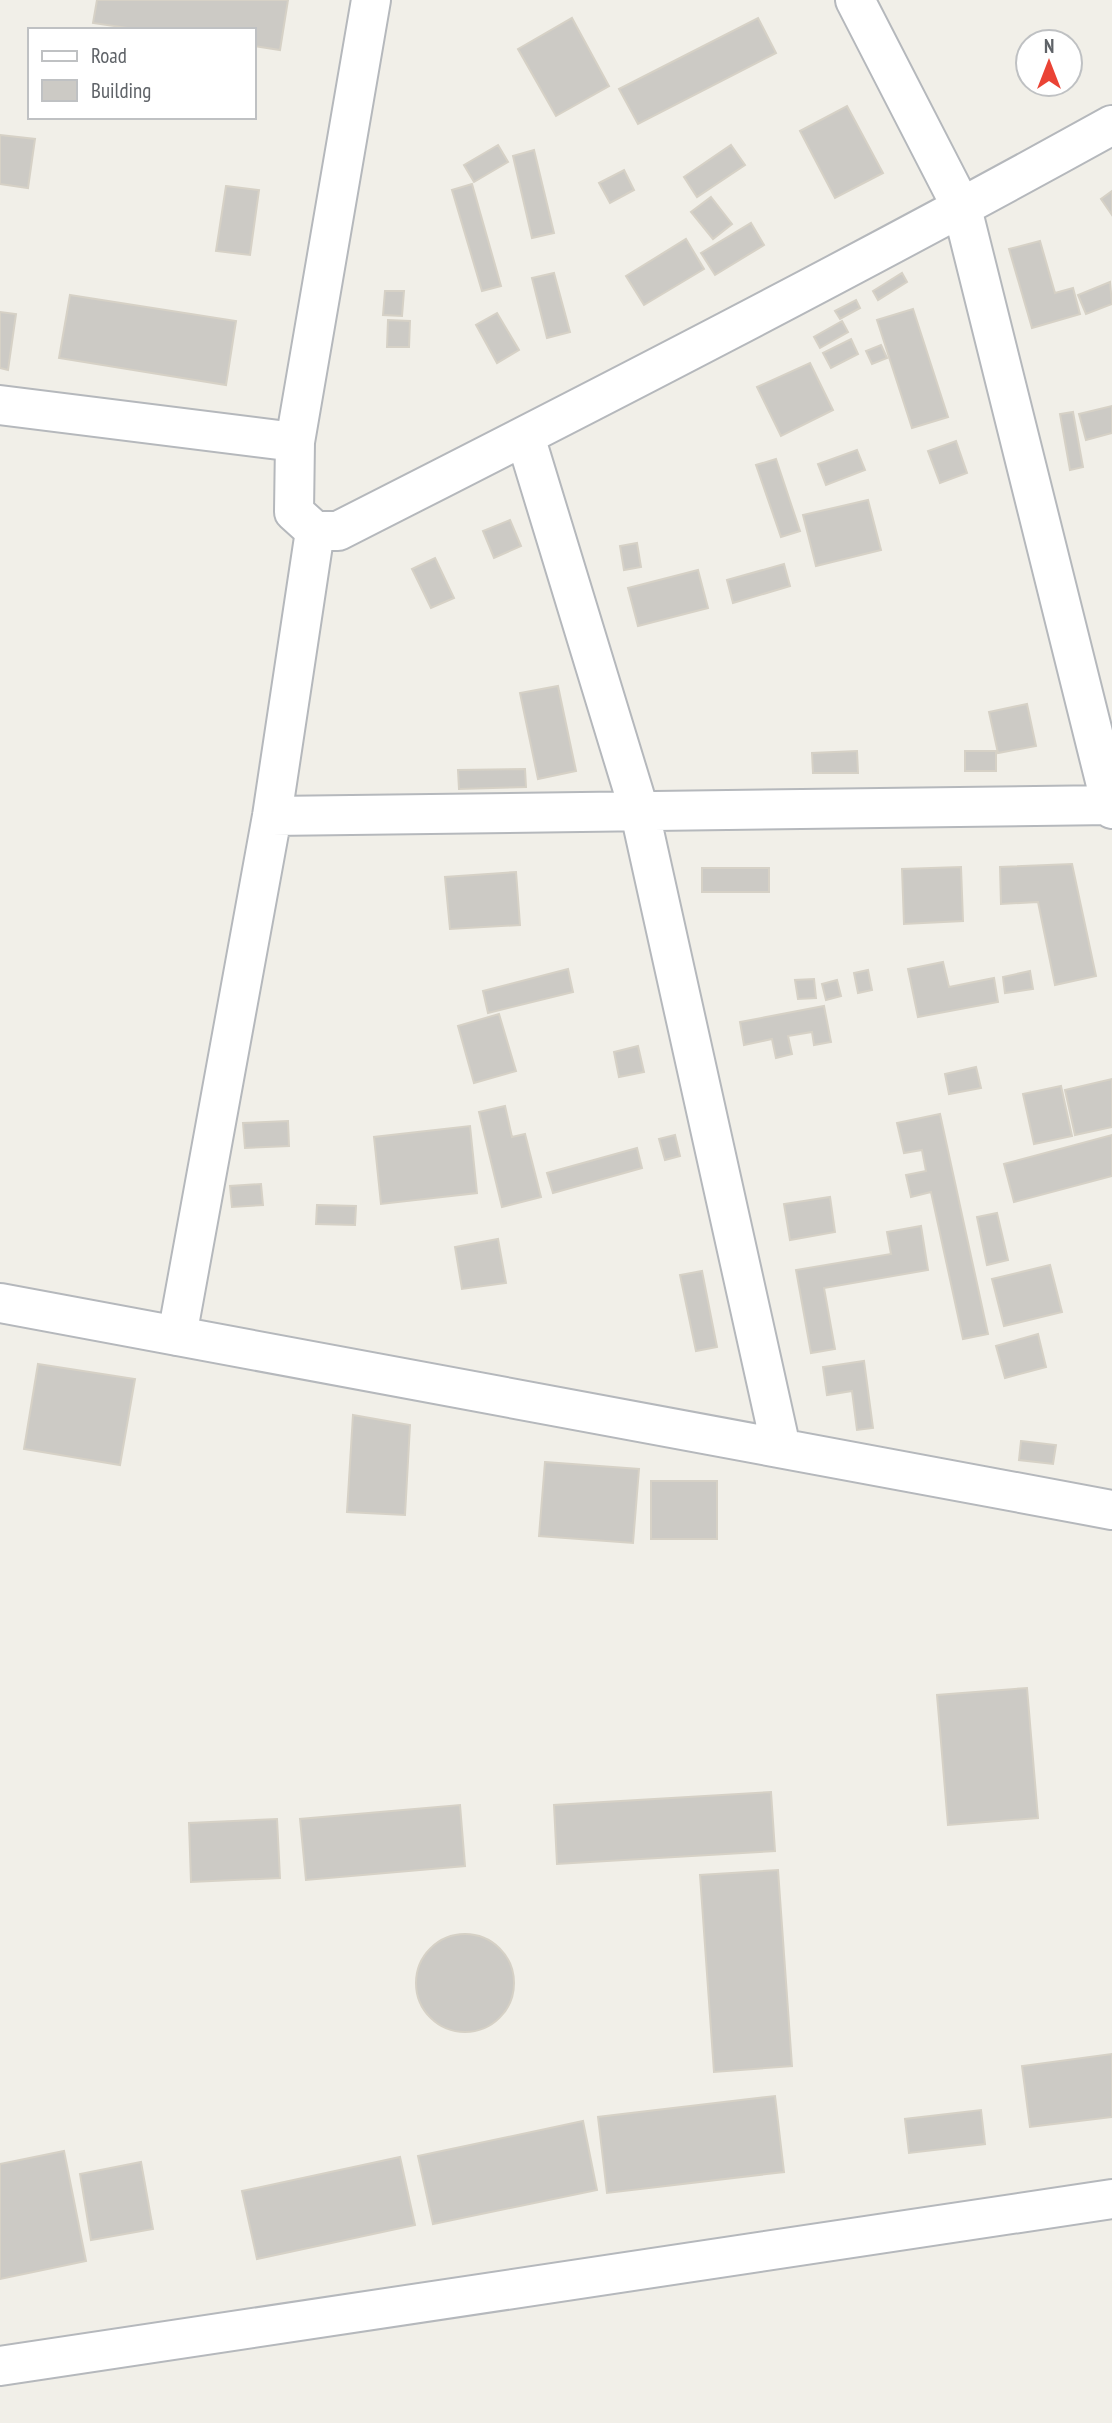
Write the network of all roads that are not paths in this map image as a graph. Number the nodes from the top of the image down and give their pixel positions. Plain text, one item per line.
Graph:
1 (371, 0) edge
2 (855, 0) edge
3 (1112, 125) edge
4 (962, 208) junction
5 (0, 405) edge
6 (525, 436) junction
7 (295, 442) junction
8 (315, 531) junction
9 (1112, 807) edge
10 (640, 813) junction
11 (272, 816) junction
12 (0, 1303) edge
13 (177, 1336) junction
14 (781, 1448) junction
15 (1112, 1510) edge
16 (1112, 2199) edge
17 (0, 2366) edge

1 - 7 street
2 - 4 street
3 - 4 street
4 - 6 street
4 - 9 street
5 - 7 street
6 - 8 street
6 - 10 street
7 - 8 street
8 - 11 street
9 - 10 street
10 - 11 street
10 - 14 street
11 - 13 street
12 - 13 street
13 - 14 street
14 - 15 street
16 - 17 street

